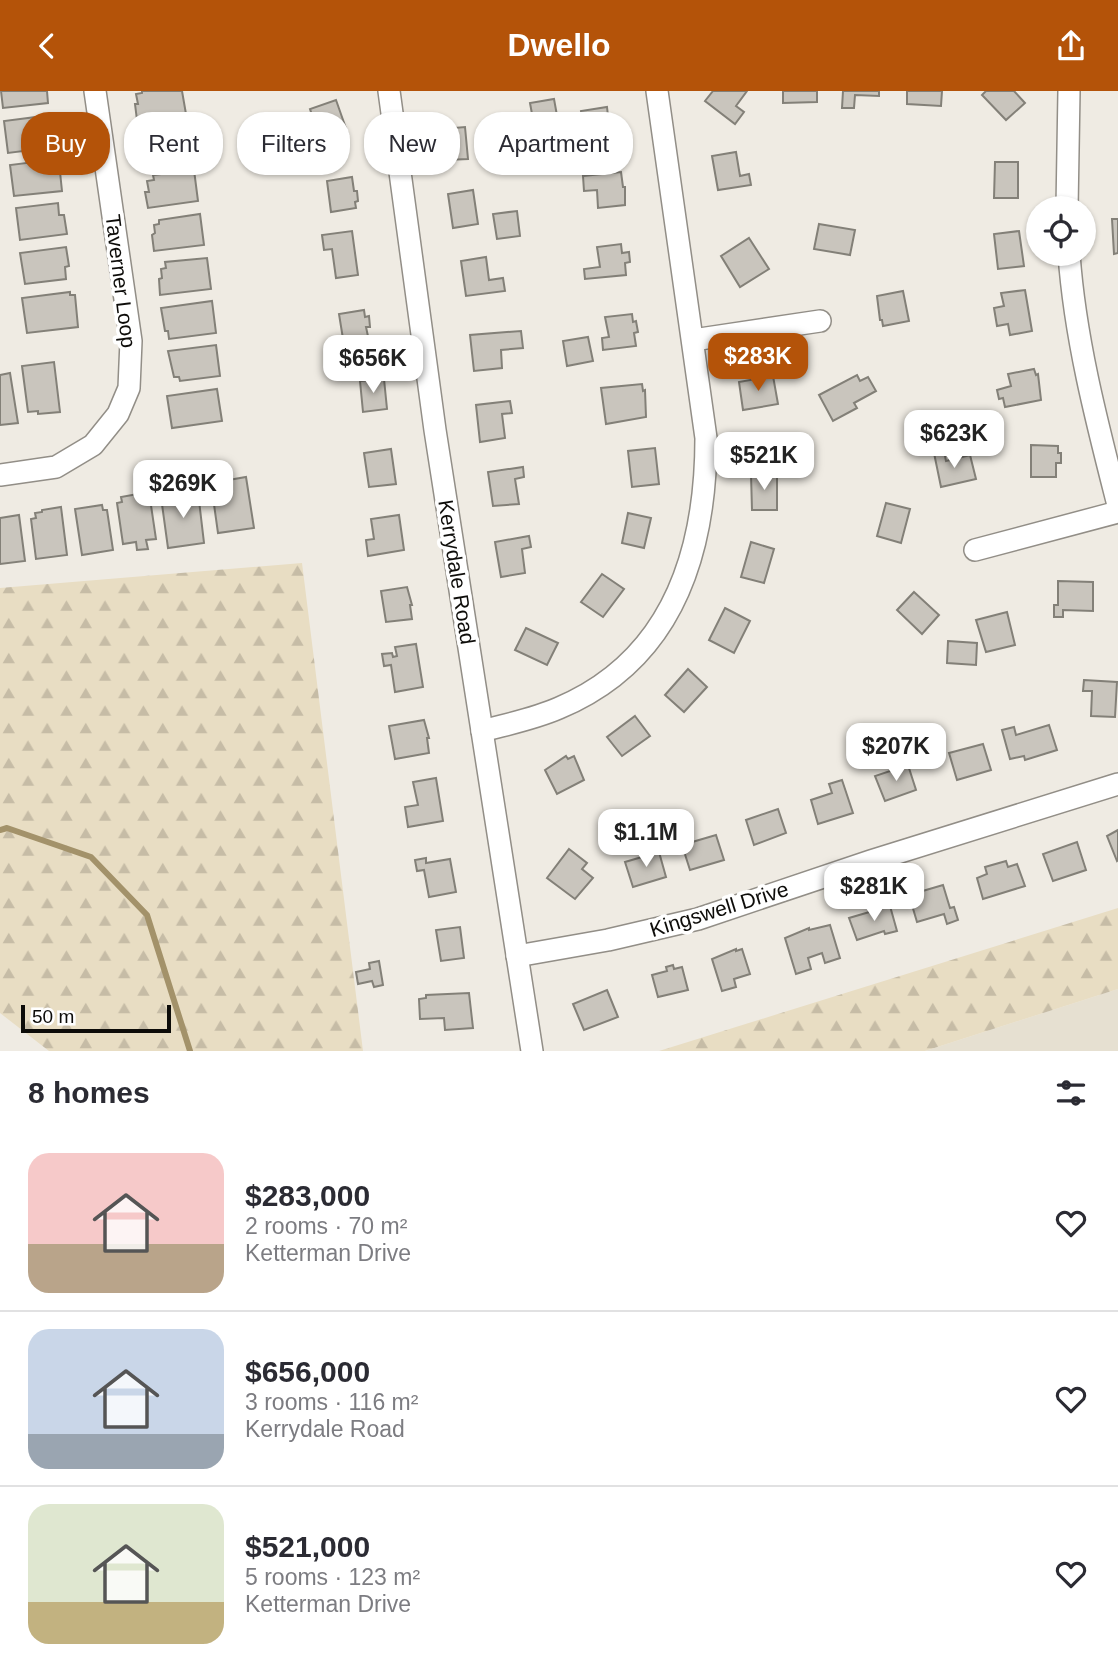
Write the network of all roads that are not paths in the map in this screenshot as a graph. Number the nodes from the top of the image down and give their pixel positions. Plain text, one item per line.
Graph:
1 (95, 91) edge
2 (390, 91) edge
3 (657, 91) edge
4 (1069, 91) edge
5 (1067, 196) edge
6 (1071, 266) edge
7 (820, 321) dead end
8 (693, 340) junction
9 (0, 475) edge
10 (1118, 505) edge
11 (1118, 512) edge
12 (975, 550) dead end
13 (482, 731) junction
14 (1118, 784) edge
15 (517, 956) junction
16 (532, 1051) edge

1 - 9 street, Taverner Loop
2 - 13 street, Kerrydale Road
3 - 8 street
4 - 5 street
6 - 10 street
7 - 8 street
8 - 13 street
11 - 12 street
13 - 15 street, Kerrydale Road
14 - 15 street, Kingswell Drive
15 - 16 street, Kerrydale Road

